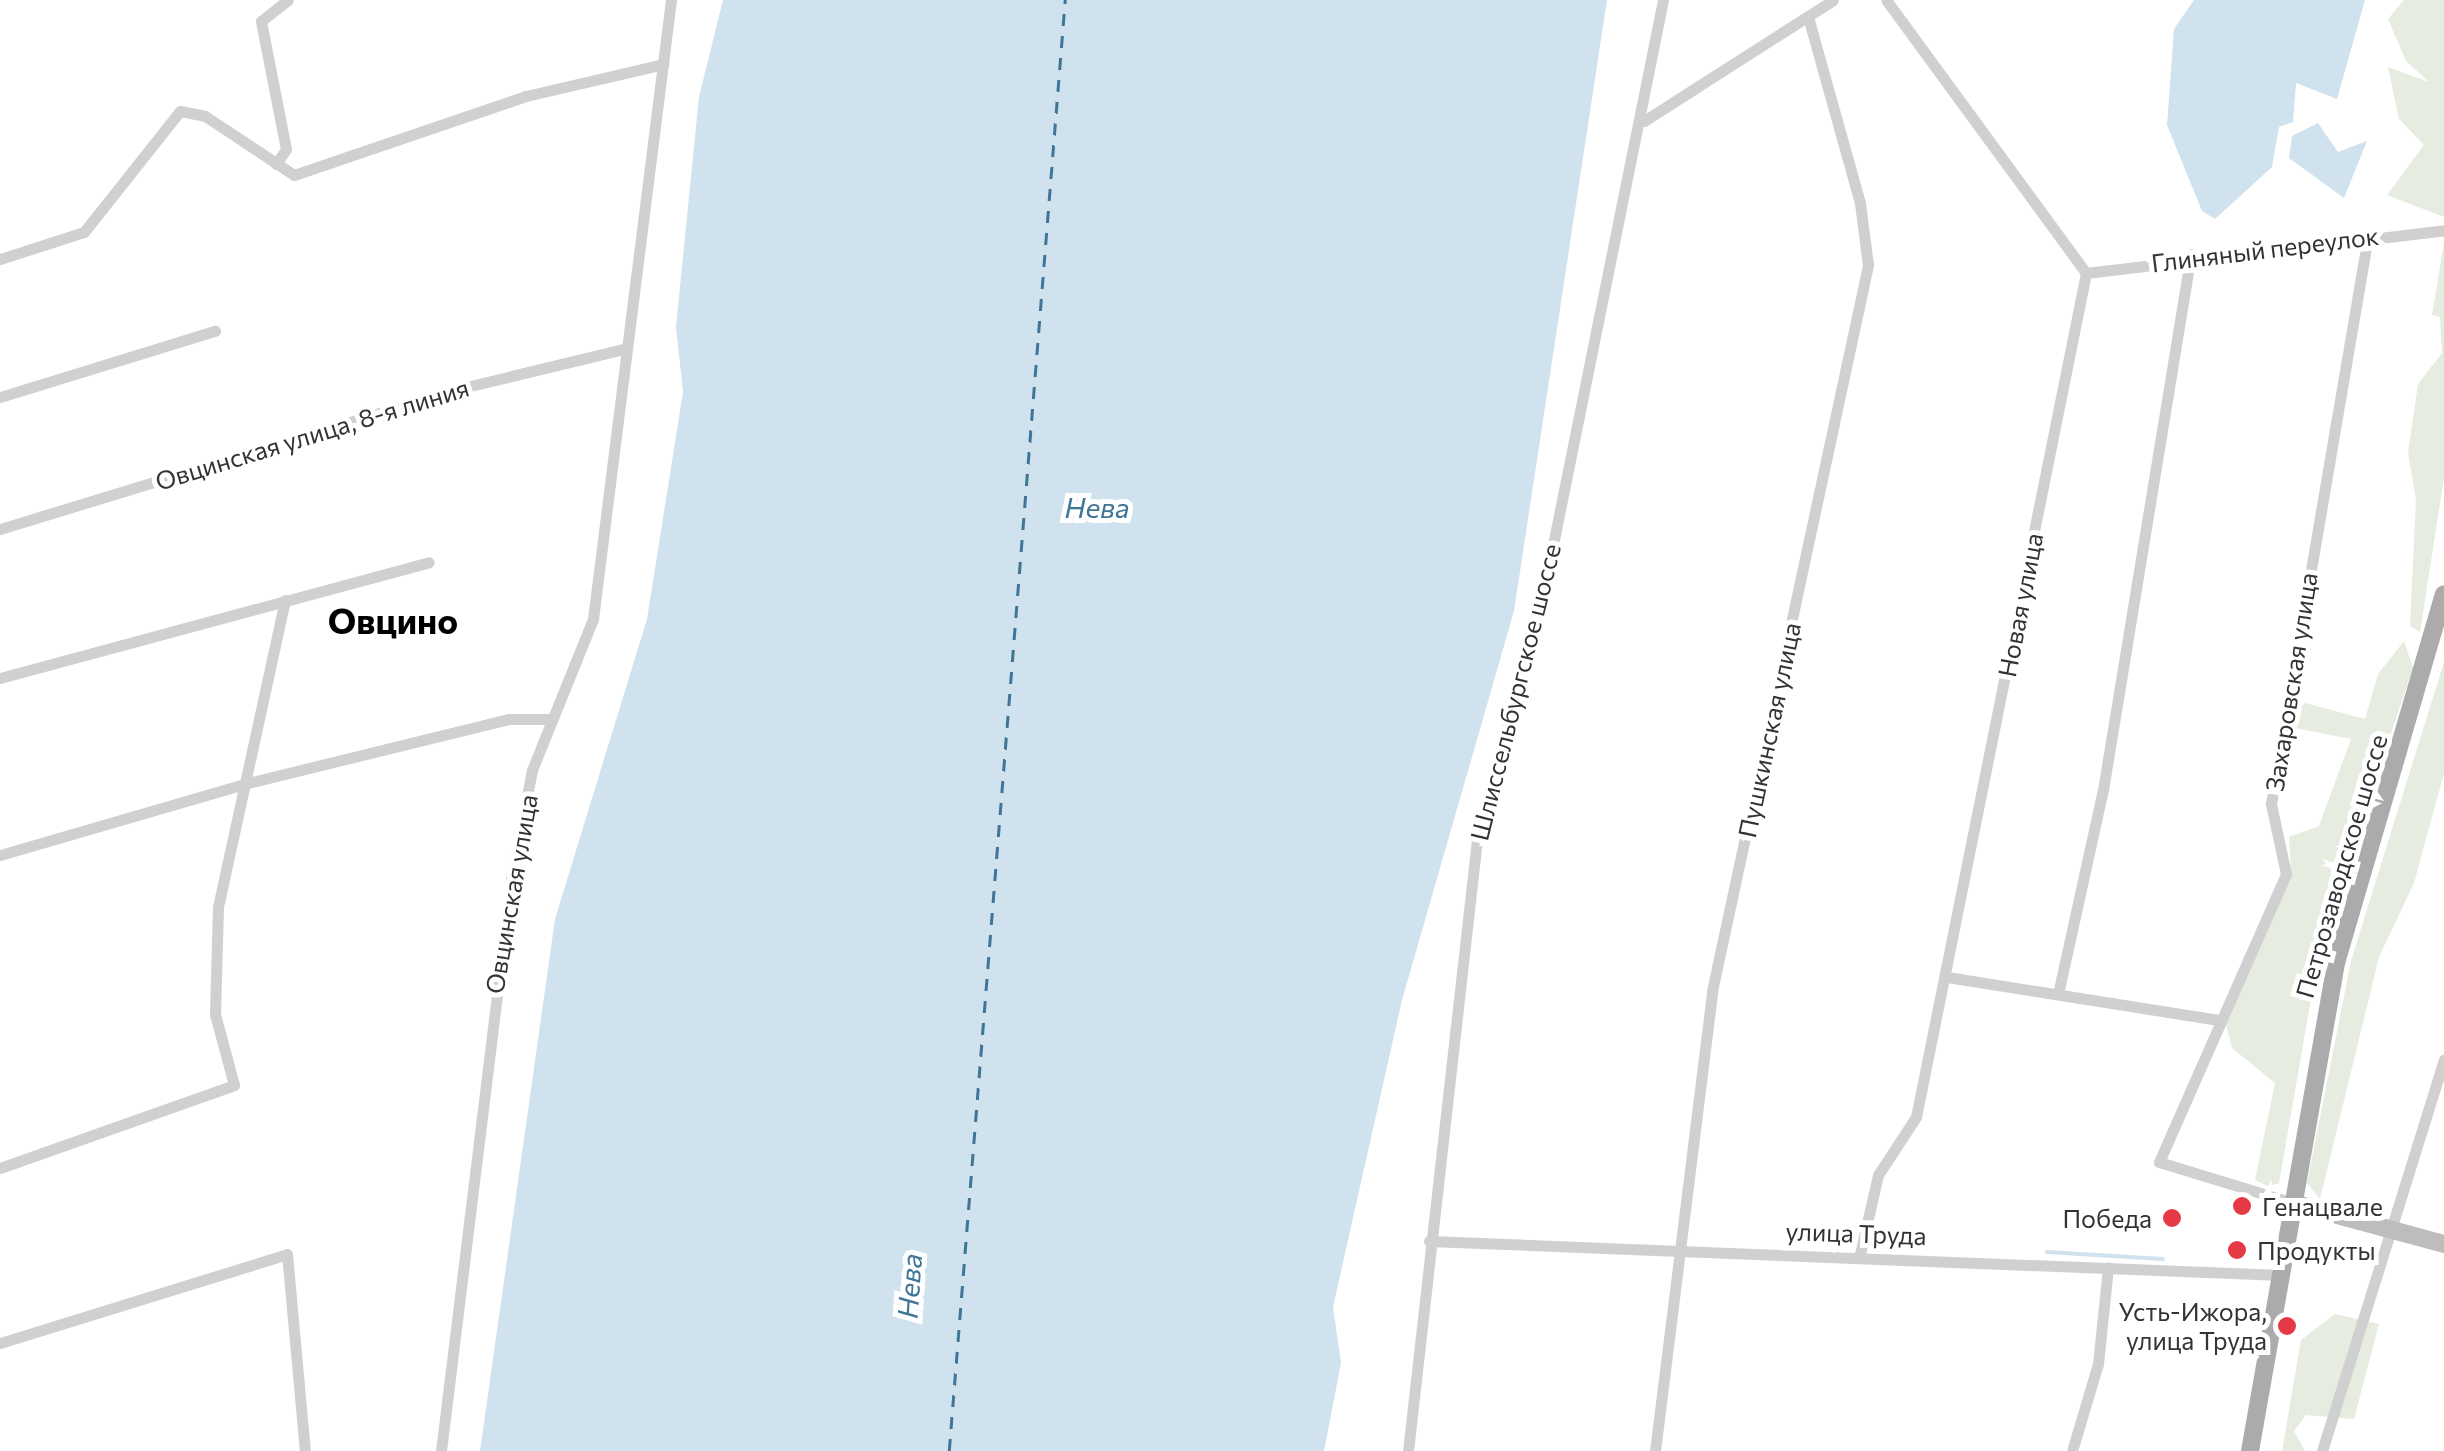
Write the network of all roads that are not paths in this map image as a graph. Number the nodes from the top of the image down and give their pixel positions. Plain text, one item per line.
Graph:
1 (288, 0) edge
2 (671, 0) edge
3 (1663, 0) edge
4 (1832, 0) edge
5 (1886, 0) edge
6 (1808, 16) junction
7 (663, 64) junction
8 (1644, 121) junction
9 (276, 164) junction
10 (2444, 230) edge
11 (2368, 236) junction
12 (2191, 254) junction
13 (0, 259) edge
14 (2086, 272) junction
15 (215, 331) dead end
16 (627, 348) junction
17 (0, 397) edge
18 (0, 529) edge
19 (429, 562) dead end
20 (2444, 594) edge
21 (285, 600) junction
22 (0, 678) edge
23 (550, 719) junction
24 (248, 783) junction
25 (0, 855) edge
26 (1947, 978) junction
27 (2058, 994) junction
28 (2219, 1020) junction
29 (2444, 1060) edge
30 (0, 1168) edge
31 (2293, 1204) junction
32 (2396, 1230) junction
33 (1429, 1241) junction
34 (2444, 1244) edge
35 (1673, 1251) junction
36 (1859, 1258) junction
37 (2108, 1268) junction
38 (2281, 1276) junction
39 (0, 1343) edge
40 (305, 1451) edge
41 (441, 1451) edge
42 (1408, 1451) edge
43 (1655, 1451) edge
44 (2072, 1451) edge
45 (2250, 1451) edge
46 (2322, 1451) edge

1 - 9 street
2 - 7 street, Овцинская улица
3 - 8 street, Шлиссельбургское шоссе
4 - 6 street
5 - 14 street
6 - 8 street
6 - 35 street, Пушкинская улица
7 - 9 street
7 - 16 street, Овцинская улица
8 - 33 street, Шлиссельбургское шоссе
9 - 13 street
10 - 11 street, Глиняный переулок
11 - 12 street, Глиняный переулок
11 - 28 street, Захаровская улица
12 - 14 street, Глиняный переулок
12 - 27 street
14 - 26 street, Новая улица
15 - 17 street
16 - 18 street, Овцинская улица, 8-я линия
16 - 23 street, Овцинская улица
19 - 21 street
20 - 31 main road, Петрозаводское шоссе
21 - 22 street
21 - 24 street
23 - 24 street
23 - 41 street, Овцинская улица
24 - 25 street
24 - 30 street
26 - 27 street
26 - 36 street, Новая улица
27 - 28 street
28 - 31 street, Захаровская улица
29 - 32 street
31 - 32 main road
31 - 38 main road, Петрозаводское шоссе
32 - 34 main road
32 - 46 street
33 - 35 street, улица Труда
33 - 42 street, Шлиссельбургское шоссе
35 - 36 street, улица Труда
35 - 43 street, Пушкинская улица
36 - 37 street, улица Труда
37 - 38 street, улица Труда
37 - 44 street
38 - 45 main road, Петрозаводское шоссе
39 - 40 street

